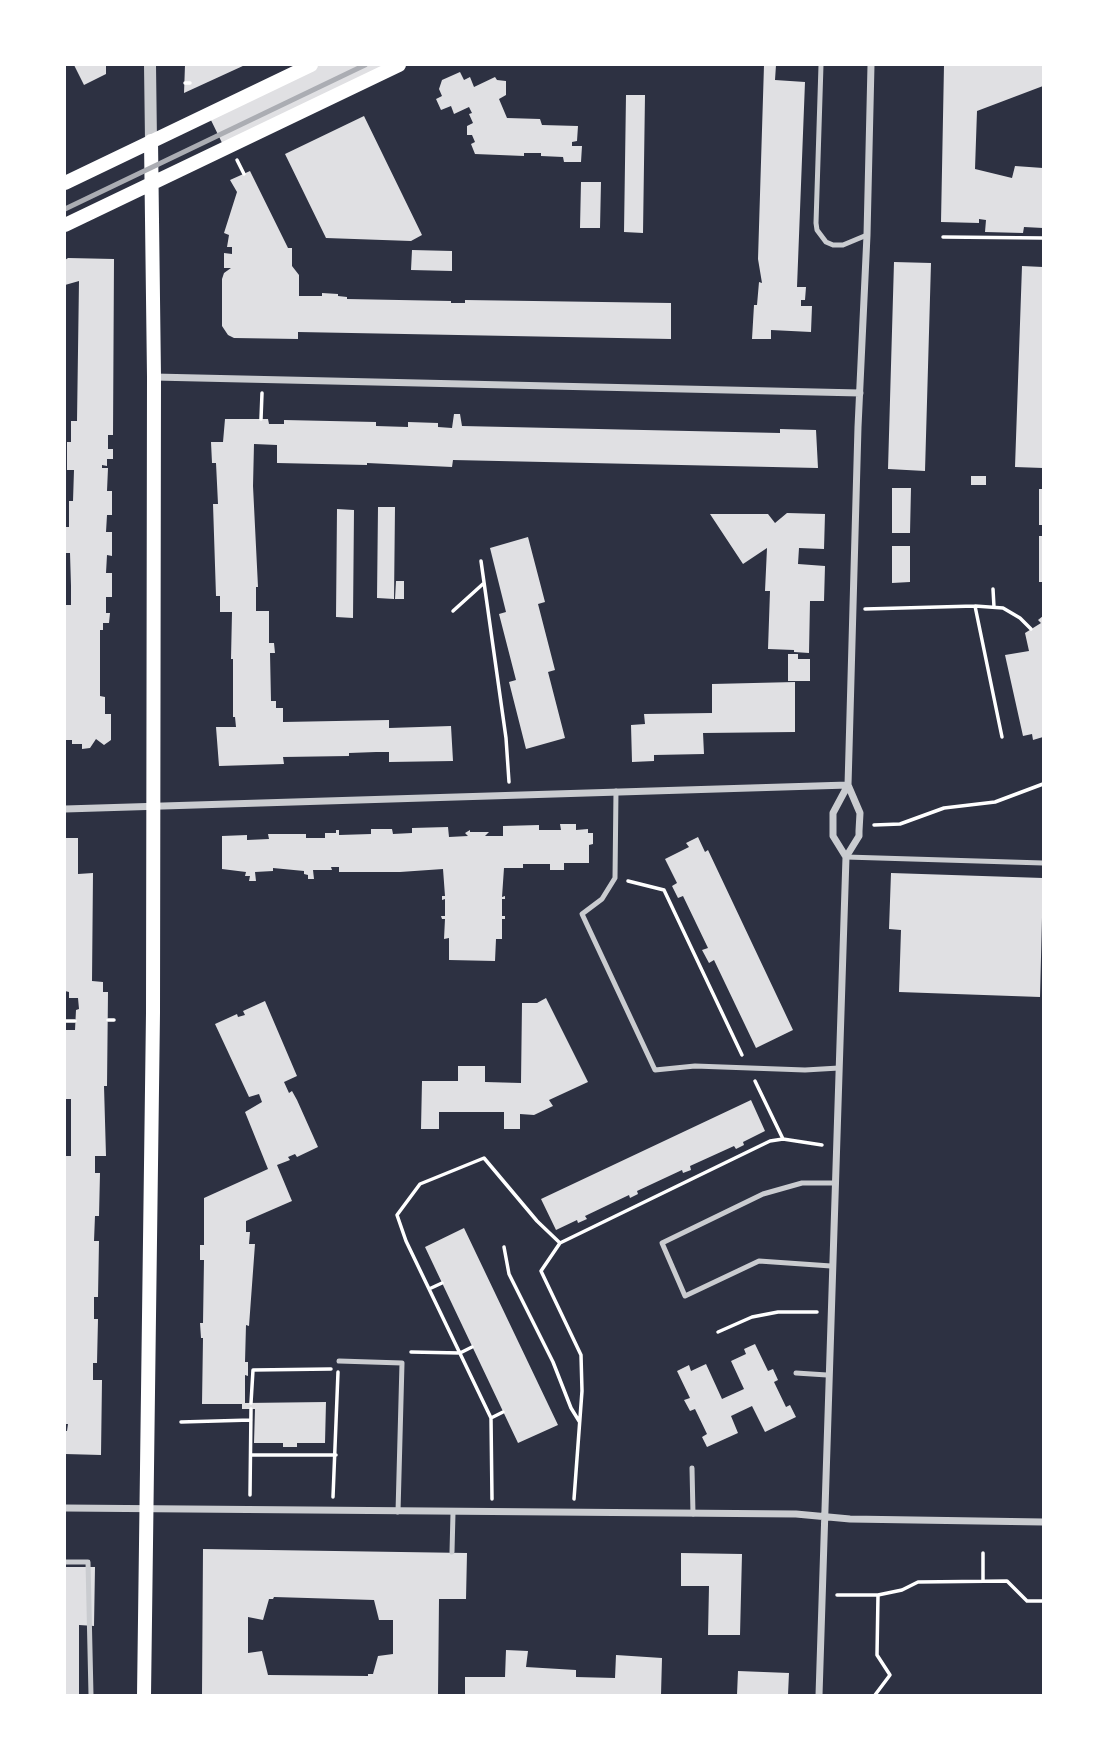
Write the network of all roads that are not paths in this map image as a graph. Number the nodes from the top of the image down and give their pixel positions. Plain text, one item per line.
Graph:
1 (150, 65) edge
2 (312, 65) edge
3 (399, 65) edge
4 (821, 65) edge
5 (871, 65) edge
6 (151, 141) junction
7 (65, 183) edge
8 (152, 183) junction
9 (65, 225) edge
10 (867, 236) junction
11 (154, 377) junction
12 (860, 393) junction
13 (848, 785) junction
14 (616, 791) junction
15 (152, 807) junction
16 (65, 809) edge
17 (846, 856) junction
18 (1043, 863) edge
19 (839, 1068) junction
20 (836, 1183) junction
21 (831, 1266) junction
22 (340, 1361) dead end
23 (796, 1373) dead end
24 (827, 1375) junction
25 (692, 1468) dead end
26 (65, 1508) edge
27 (145, 1510) junction
28 (398, 1512) junction
29 (453, 1513) junction
30 (693, 1514) junction
31 (823, 1517) junction
32 (1043, 1522) edge
33 (452, 1552) dead end
34 (65, 1562) edge
35 (91, 1695) edge
36 (144, 1695) edge
37 (819, 1695) edge

1 - 6 street
2 - 6 main road
3 - 8 main road
4 - 10 lane
5 - 10 street
6 - 7 main road
6 - 8 main road
8 - 9 main road
8 - 11 main road
10 - 12 street
11 - 12 street
11 - 15 main road
12 - 13 street
13 - 14 street
13 - 17 street
13 - 17 street
14 - 15 street
14 - 19 lane
15 - 16 street
15 - 27 main road
17 - 18 lane
17 - 19 street
19 - 20 street
20 - 21 street
20 - 21 lane
21 - 24 street
22 - 28 lane
23 - 24 lane
24 - 31 street
25 - 30 lane
26 - 27 street
27 - 28 street
27 - 36 main road
28 - 29 street
29 - 30 street
29 - 33 lane
30 - 31 street
31 - 32 street
31 - 37 street
34 - 35 lane

